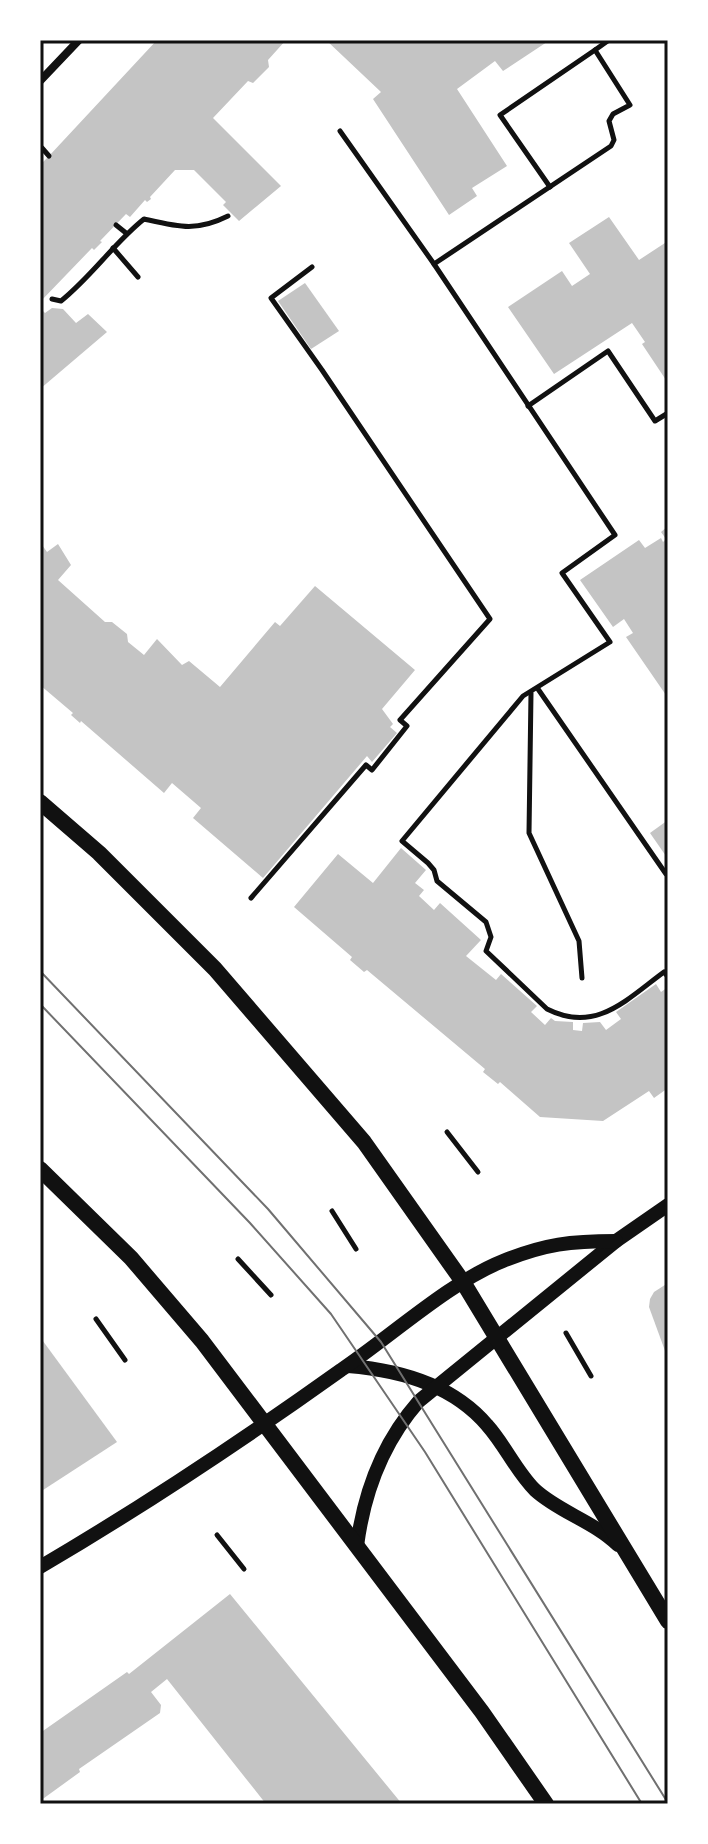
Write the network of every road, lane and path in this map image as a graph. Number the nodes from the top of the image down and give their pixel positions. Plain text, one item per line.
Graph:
1 (79, 40) edge
2 (609, 40) edge
3 (595, 50) junction
4 (40, 81) edge
5 (340, 131) dead end
6 (42, 148) dead end
7 (49, 156) dead end
8 (550, 187) junction
9 (228, 216) dead end
10 (116, 225) dead end
11 (126, 233) junction
12 (113, 248) junction
13 (434, 264) junction
14 (312, 267) dead end
15 (138, 277) dead end
16 (52, 299) dead end
17 (528, 406) junction
18 (668, 413) edge
19 (538, 689) junction
20 (531, 693) junction
21 (40, 802) edge
22 (668, 873) edge
23 (251, 898) dead end
24 (668, 977) edge
25 (582, 978) dead end
26 (447, 1132) dead end
27 (40, 1169) edge
28 (478, 1172) dead end
29 (668, 1205) edge
30 (332, 1211) dead end
31 (616, 1241) junction
32 (356, 1249) dead end
33 (238, 1259) dead end
34 (463, 1282) junction
35 (271, 1295) dead end
36 (96, 1319) dead end
37 (566, 1333) dead end
38 (496, 1337) junction
39 (125, 1360) dead end
40 (348, 1366) junction
41 (591, 1376) dead end
42 (435, 1385) junction
43 (265, 1424) junction
44 (217, 1535) dead end
45 (357, 1546) junction
46 (627, 1554) junction
47 (40, 1567) edge
48 (244, 1569) dead end
49 (668, 1621) edge
50 (546, 1804) edge

1 - 4 street
2 - 3 path
3 - 8 path
3 - 8 path
5 - 13 path
6 - 7 path
8 - 13 path
9 - 11 path
10 - 11 path
11 - 12 path
12 - 15 path
12 - 16 path
13 - 17 path
14 - 23 path
17 - 18 path
17 - 19 path
19 - 20 path
19 - 22 path
20 - 24 path
20 - 25 path
21 - 34 main road
26 - 28 path
27 - 43 main road
29 - 31 street
30 - 32 path
31 - 34 street
31 - 38 street
33 - 35 path
34 - 38 main road
34 - 40 street
36 - 39 path
37 - 41 path
38 - 42 street
38 - 46 main road
40 - 42 street
40 - 43 street
42 - 45 street
42 - 46 street
43 - 45 main road
43 - 47 street
44 - 48 path
45 - 50 main road
46 - 49 main road

